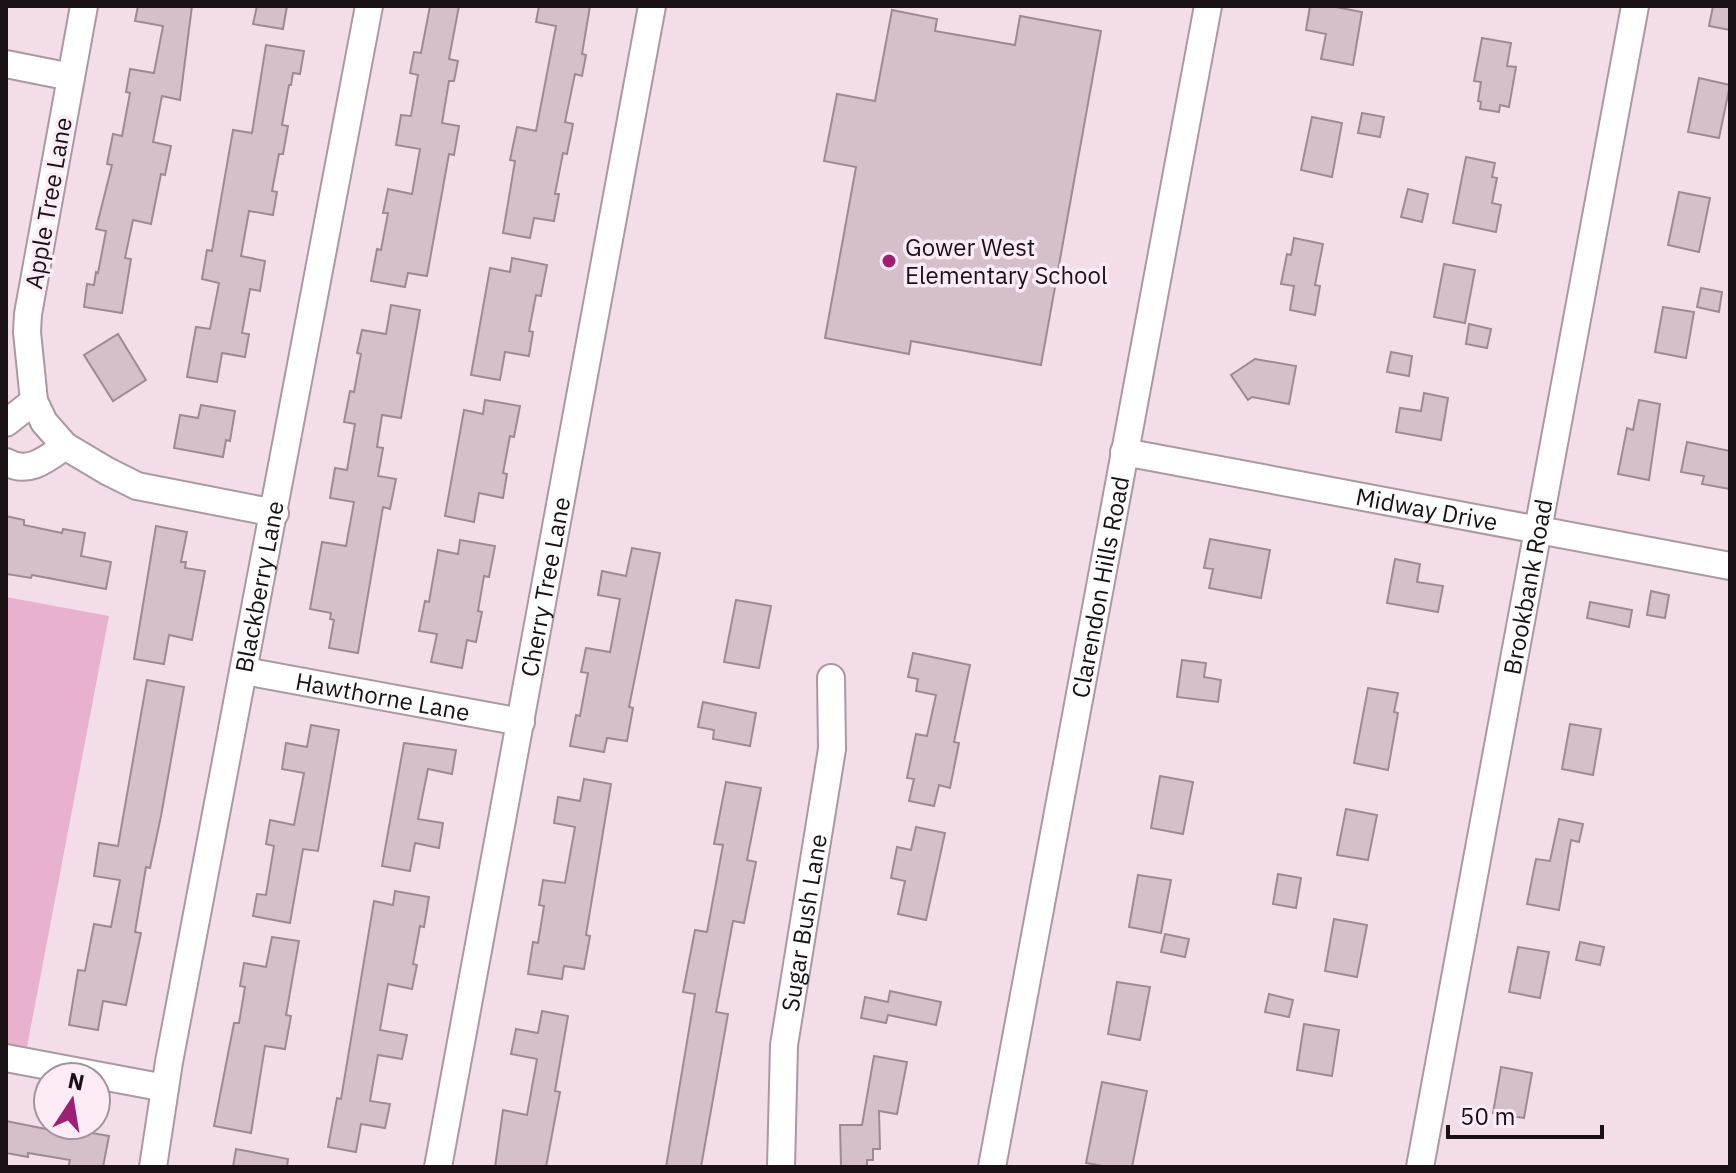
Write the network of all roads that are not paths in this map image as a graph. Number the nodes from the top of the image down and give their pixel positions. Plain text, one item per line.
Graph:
1 (84, 6) edge
2 (369, 6) edge
3 (652, 6) edge
4 (1208, 6) edge
5 (1635, 6) edge
6 (6, 64) edge
7 (71, 77) junction
8 (34, 401) junction
9 (6, 423) edge
10 (65, 446) junction
11 (1124, 452) junction
12 (6, 462) edge
13 (275, 513) junction
14 (1539, 530) junction
15 (1730, 566) edge
16 (245, 671) junction
17 (831, 678) dead end
18 (521, 722) junction
19 (6, 1058) edge
20 (165, 1088) junction
21 (153, 1167) edge
22 (438, 1167) edge
23 (781, 1167) edge
24 (992, 1167) edge
25 (1420, 1167) edge

1 - 7 street, Apple Tree Lane
2 - 13 street, Blackberry Lane
3 - 18 street, Cherry Tree Lane
4 - 11 street, Clarendon Hills Road
5 - 14 street, Brookbank Road
6 - 7 street
7 - 8 street, Apple Tree Lane
8 - 9 street
8 - 10 street, Apple Tree Lane
10 - 12 street
10 - 13 street, Apple Tree Lane
11 - 14 street, Midway Drive
11 - 24 street, Clarendon Hills Road
13 - 16 street, Blackberry Lane
14 - 15 street, Midway Drive
14 - 25 street, Brookbank Road
16 - 18 street, Hawthorne Lane
16 - 20 street, Blackberry Lane
17 - 23 street, Sugar Bush Lane
18 - 22 street, Cherry Tree Lane
19 - 20 street
20 - 21 street, Blackberry Lane

